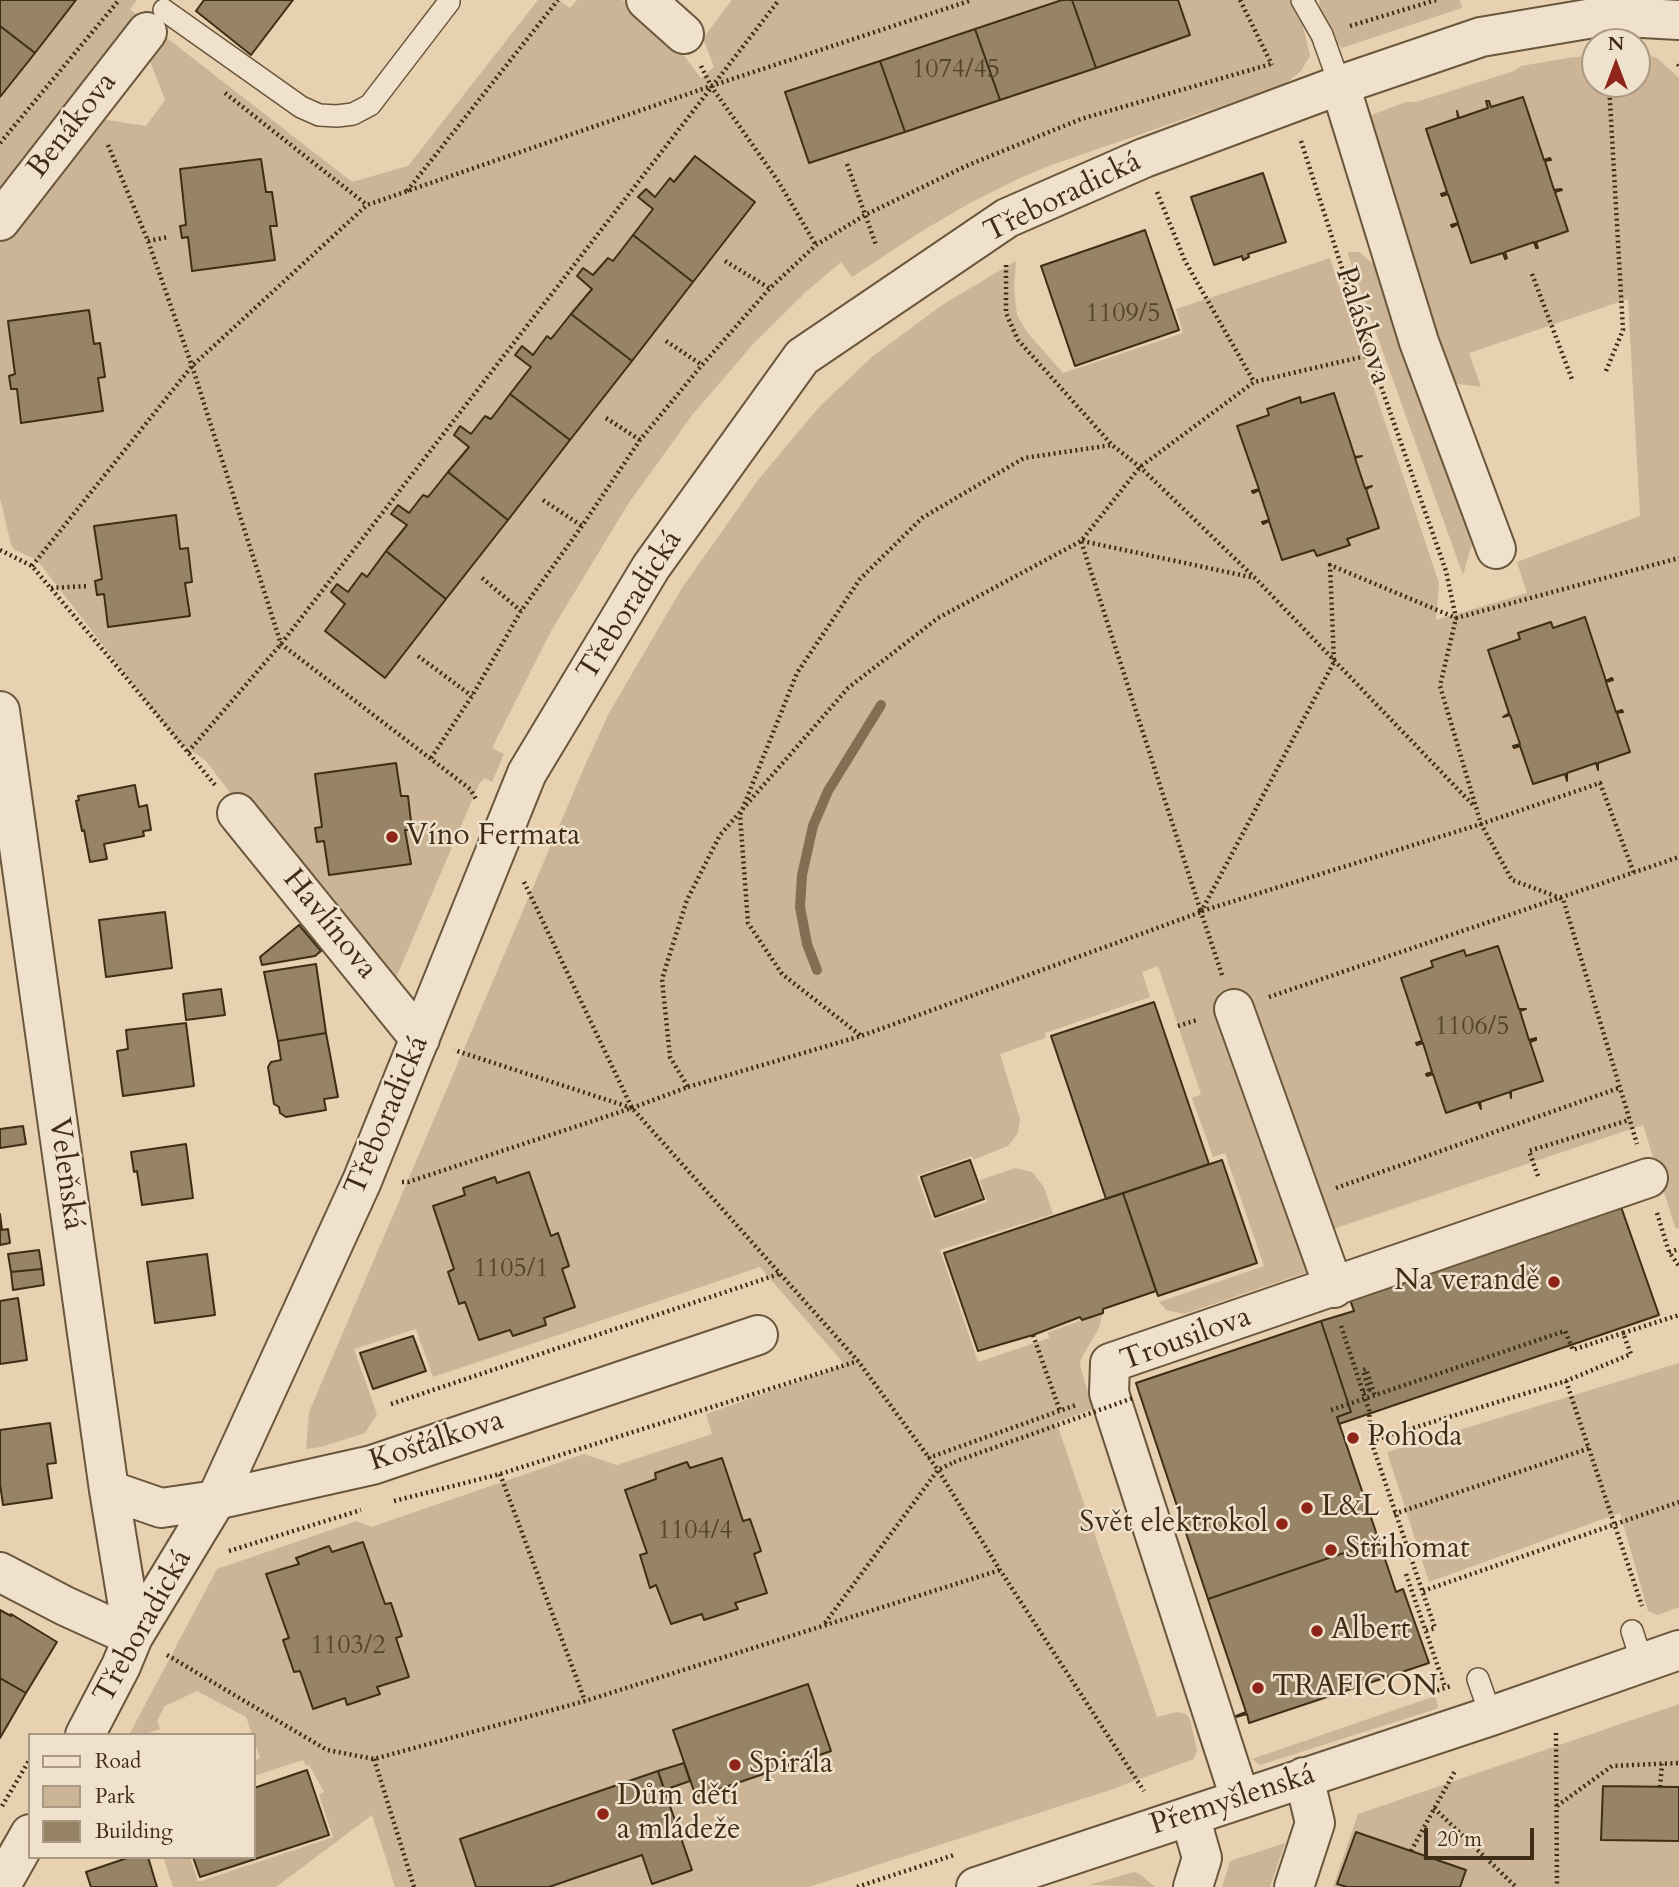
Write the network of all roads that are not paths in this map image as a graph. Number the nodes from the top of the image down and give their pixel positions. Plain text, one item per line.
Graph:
1 (646, 0) edge
2 (1302, 0) edge
3 (449, 2) dead end
4 (1603, 8) edge
5 (161, 14) edge
6 (1679, 20) edge
7 (684, 34) road end
8 (1340, 85) junction
9 (0, 221) edge
10 (1496, 549) dead end
11 (0, 711) edge
12 (237, 813) road end
13 (1230, 998) road end
14 (420, 1039) junction
15 (1648, 1178) road end
16 (1334, 1288) junction
17 (758, 1335) dead end
18 (109, 1490) junction
19 (216, 1500) junction
20 (0, 1572) edge
21 (133, 1637) junction
22 (1679, 1650) edge
23 (1478, 1679) dead end
24 (1491, 1716) junction
25 (86, 1733) edge
26 (1304, 1777) junction
27 (1240, 1798) junction
28 (1189, 1816) junction
29 (28, 1838) edge
30 (0, 1887) edge
31 (975, 1887) edge
32 (1193, 1887) edge
33 (1294, 1887) edge

1 - 7 street
2 - 8 lane
3 - 5 lane
4 - 6 street, Třeboradická
4 - 8 street, Třeboradická
5 - 9 street, Benákova
8 - 10 street, Paláskova
8 - 14 street, Třeboradická
11 - 18 street, Veleňská
12 - 14 street, Havlínova
13 - 16 street
14 - 19 street, Třeboradická
15 - 16 street, Trousilova
16 - 27 street, Trousilova
17 - 19 street, Košťálkova
18 - 19 street, Košťálkova
18 - 21 street, Veleňská
19 - 21 street, Třeboradická
20 - 21 street
21 - 25 street, Třeboradická
22 - 24 street, Přemyšlenská
23 - 24 lane
24 - 26 street, Přemyšlenská
26 - 27 street, Přemyšlenská
26 - 33 street
27 - 28 street, Přemyšlenská
28 - 31 street, Přemyšlenská
28 - 32 street
29 - 30 street

